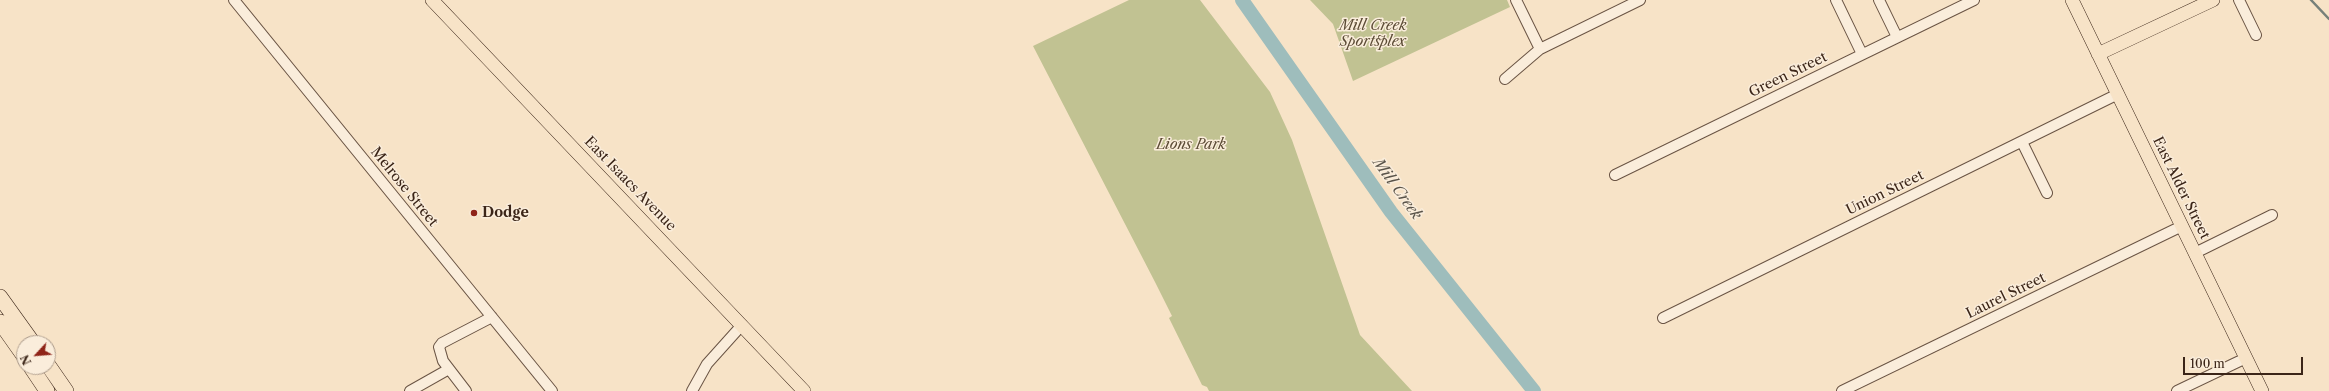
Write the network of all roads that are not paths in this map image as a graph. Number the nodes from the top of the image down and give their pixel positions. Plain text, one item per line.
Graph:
1 (234, 0) edge
2 (432, 0) edge
3 (1516, 0) edge
4 (1640, 0) edge
5 (1836, 0) edge
6 (1879, 0) edge
7 (1974, 0) edge
8 (2072, 0) edge
9 (2213, 0) edge
10 (2239, 0) edge
11 (2256, 35) dead end
12 (1897, 38) junction
13 (1540, 49) junction
14 (1862, 54) junction
15 (2098, 54) junction
16 (1505, 79) dead end
17 (2118, 94) junction
18 (2022, 142) junction
19 (1615, 175) dead end
20 (2047, 193) dead end
21 (2272, 215) dead end
22 (2182, 226) junction
23 (2195, 253) junction
24 (0, 297) edge
25 (492, 317) junction
26 (1663, 318) dead end
27 (0, 322) edge
28 (742, 325) junction
29 (27, 335) edge
30 (16, 345) edge
31 (2246, 358) junction
32 (449, 369) junction
33 (36, 375) edge
34 (55, 375) edge
35 (47, 391) edge
36 (66, 391) edge
37 (412, 391) edge
38 (466, 391) edge
39 (552, 391) edge
40 (692, 391) edge
41 (804, 391) edge
42 (1842, 391) edge
43 (2177, 391) edge
44 (2262, 391) edge

1 - 25 street, Melrose Street
2 - 28 main road, East Isaacs Avenue
3 - 13 street
4 - 13 street
5 - 14 street
6 - 12 street
7 - 12 street, Green Street
8 - 15 main road, East Alder Street
9 - 15 main road
10 - 11 street
12 - 14 street, Green Street
13 - 16 street
14 - 19 street, Green Street
15 - 17 main road, East Alder Street
17 - 18 street, Union Street
17 - 22 main road, East Alder Street
18 - 20 street
18 - 26 street, Union Street
21 - 23 street
22 - 23 main road, East Alder Street
22 - 42 street, Laurel Street
23 - 31 main road, East Alder Street
24 - 29 highway
25 - 32 street
25 - 39 street, Melrose Street
27 - 30 highway
28 - 40 street
28 - 41 main road, East Isaacs Avenue
31 - 43 street
31 - 44 main road, East Alder Street
32 - 37 street
32 - 38 street
33 - 35 highway
34 - 36 highway

